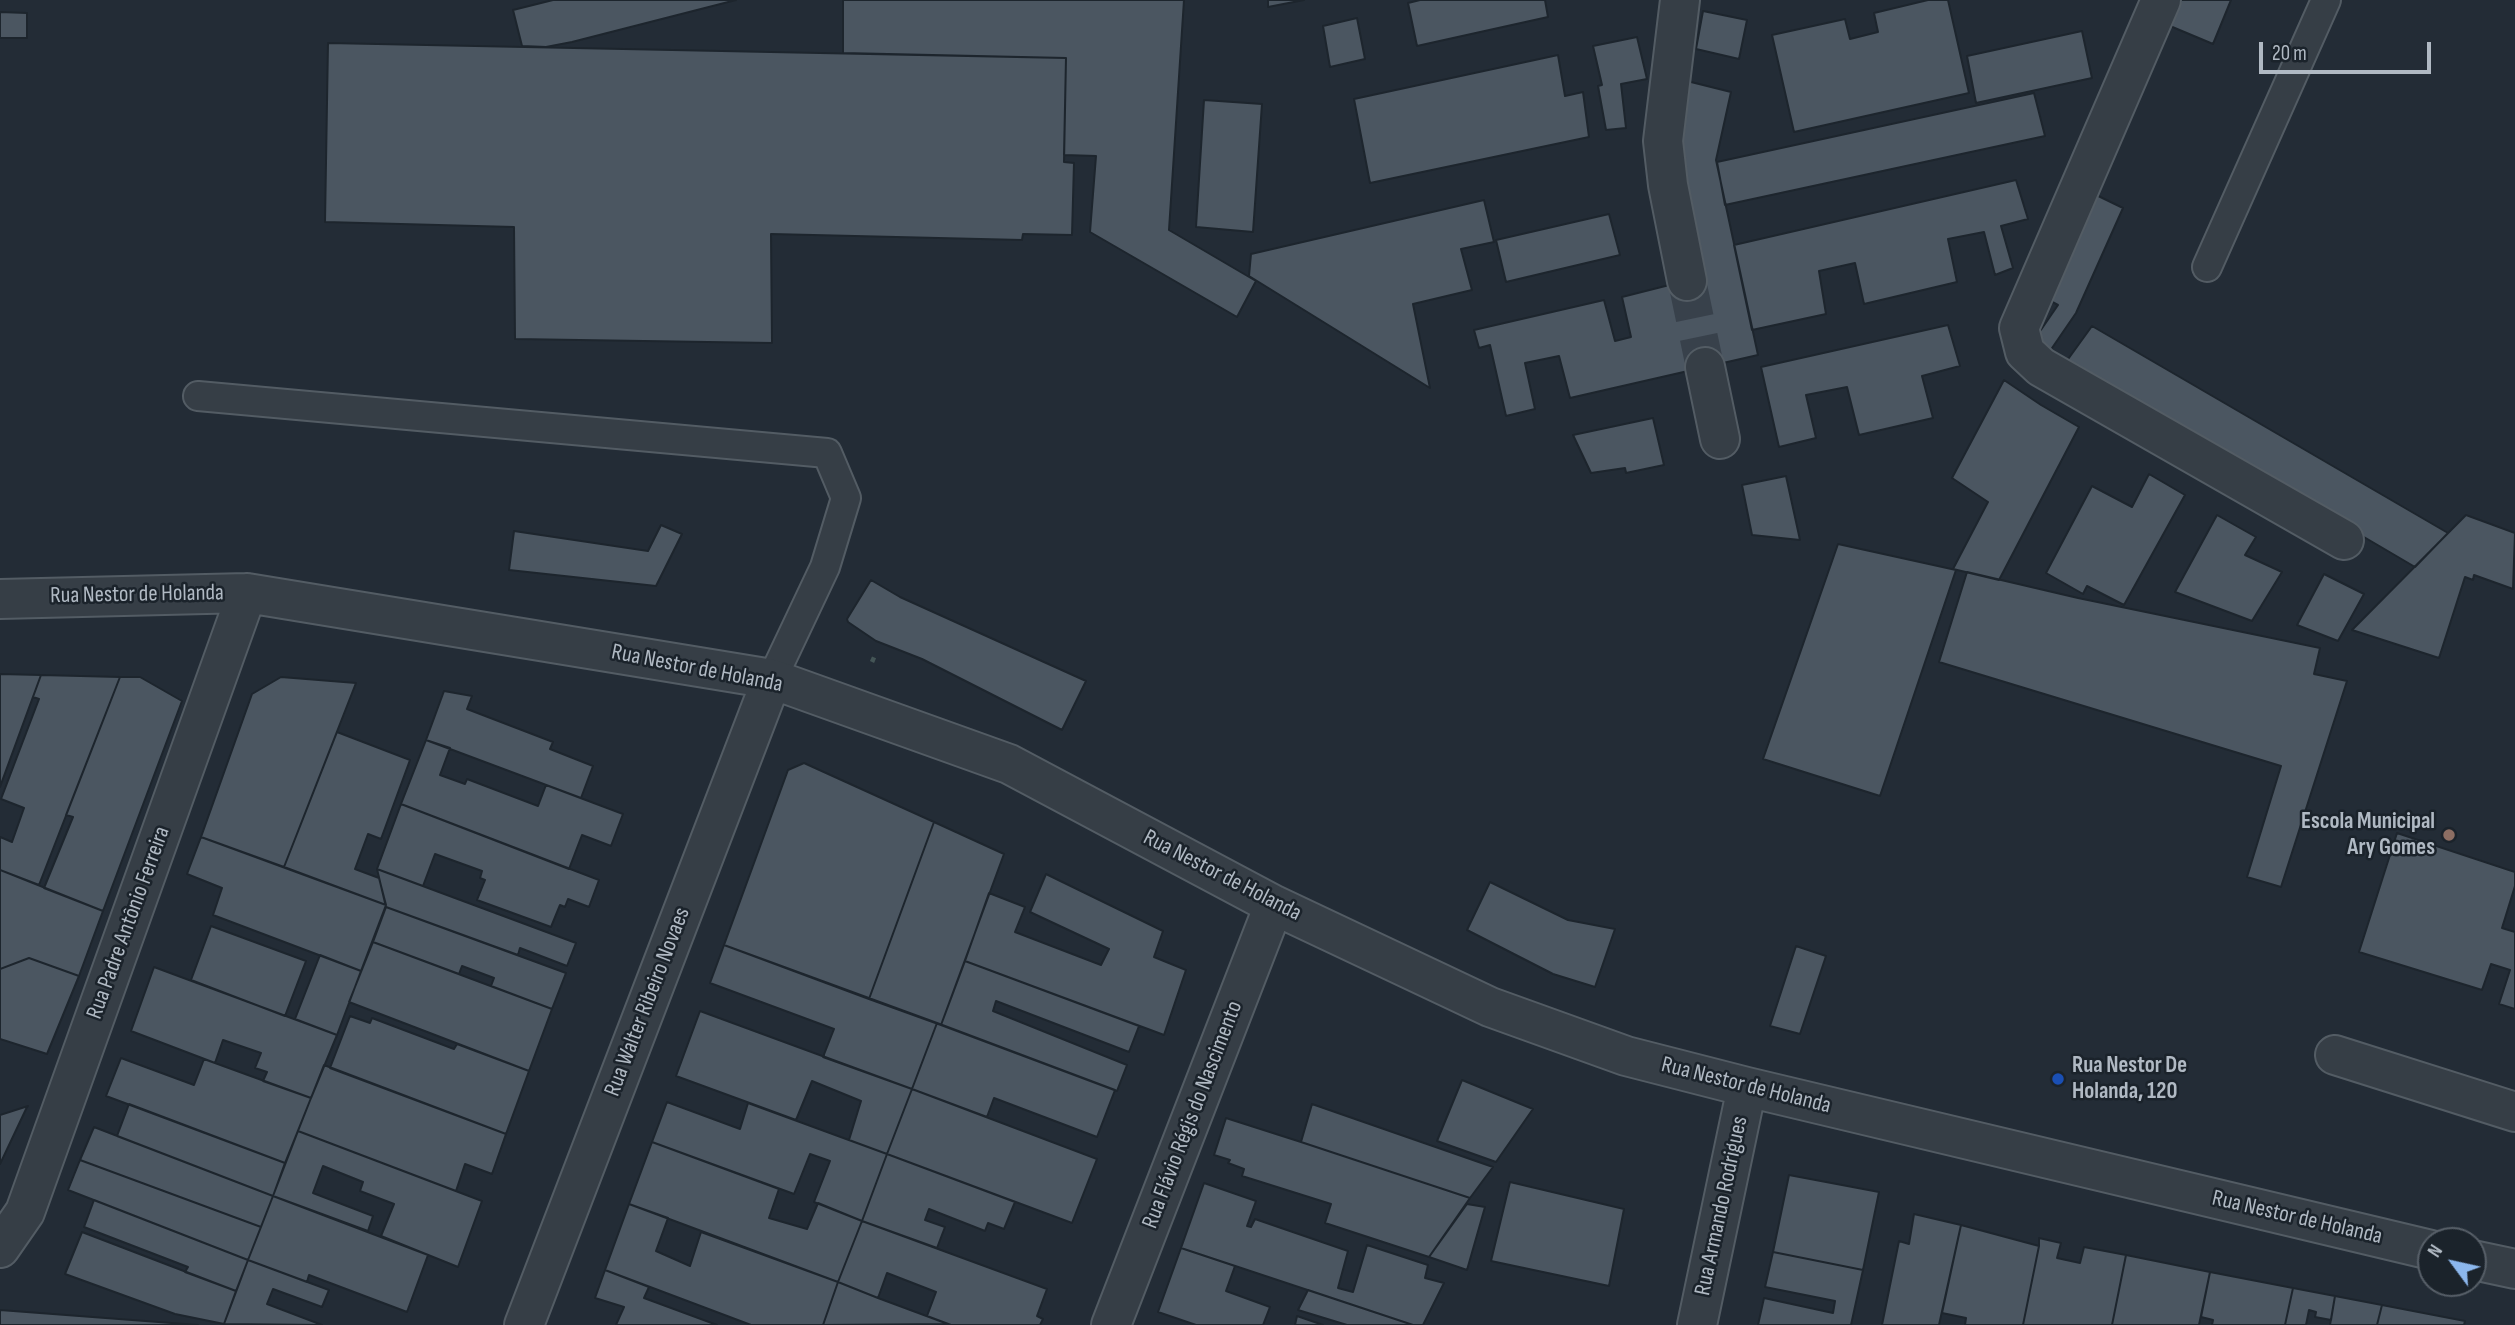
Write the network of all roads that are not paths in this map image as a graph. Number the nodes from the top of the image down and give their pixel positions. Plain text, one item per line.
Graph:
1 (1680, 0) edge
2 (2161, 0) edge
3 (2326, 0) edge
4 (2207, 267) dead end
5 (1688, 281) tunnel mouth
6 (1706, 367) tunnel mouth
7 (198, 396) dead end
8 (1720, 439) dead end
9 (2344, 540) dead end
10 (247, 593) junction
11 (0, 599) edge
12 (772, 680) junction
13 (1274, 905) junction
14 (2335, 1055) dead end
15 (1747, 1087) junction
16 (2515, 1112) edge
17 (2417, 1247) edge
18 (0, 1248) edge
19 (2487, 1262) edge
20 (2515, 1269) edge
21 (524, 1325) edge
22 (1111, 1325) edge
23 (1697, 1325) edge

1 - 5 street
2 - 9 street
3 - 4 lane
6 - 8 street
7 - 12 lane
10 - 11 street, Rua Nestor de Holanda
10 - 12 street, Rua Nestor de Holanda
10 - 18 street, Rua Padre Antônio Ferreira
12 - 13 street, Rua Nestor de Holanda
12 - 21 street, Rua Walter Ribeiro Novaes
13 - 15 street, Rua Nestor de Holanda
13 - 22 street, Rua Flávio Régis do Nascimento
14 - 16 street
15 - 17 street, Rua Nestor de Holanda
15 - 23 street, Rua Armando Rodrigues
19 - 20 street

